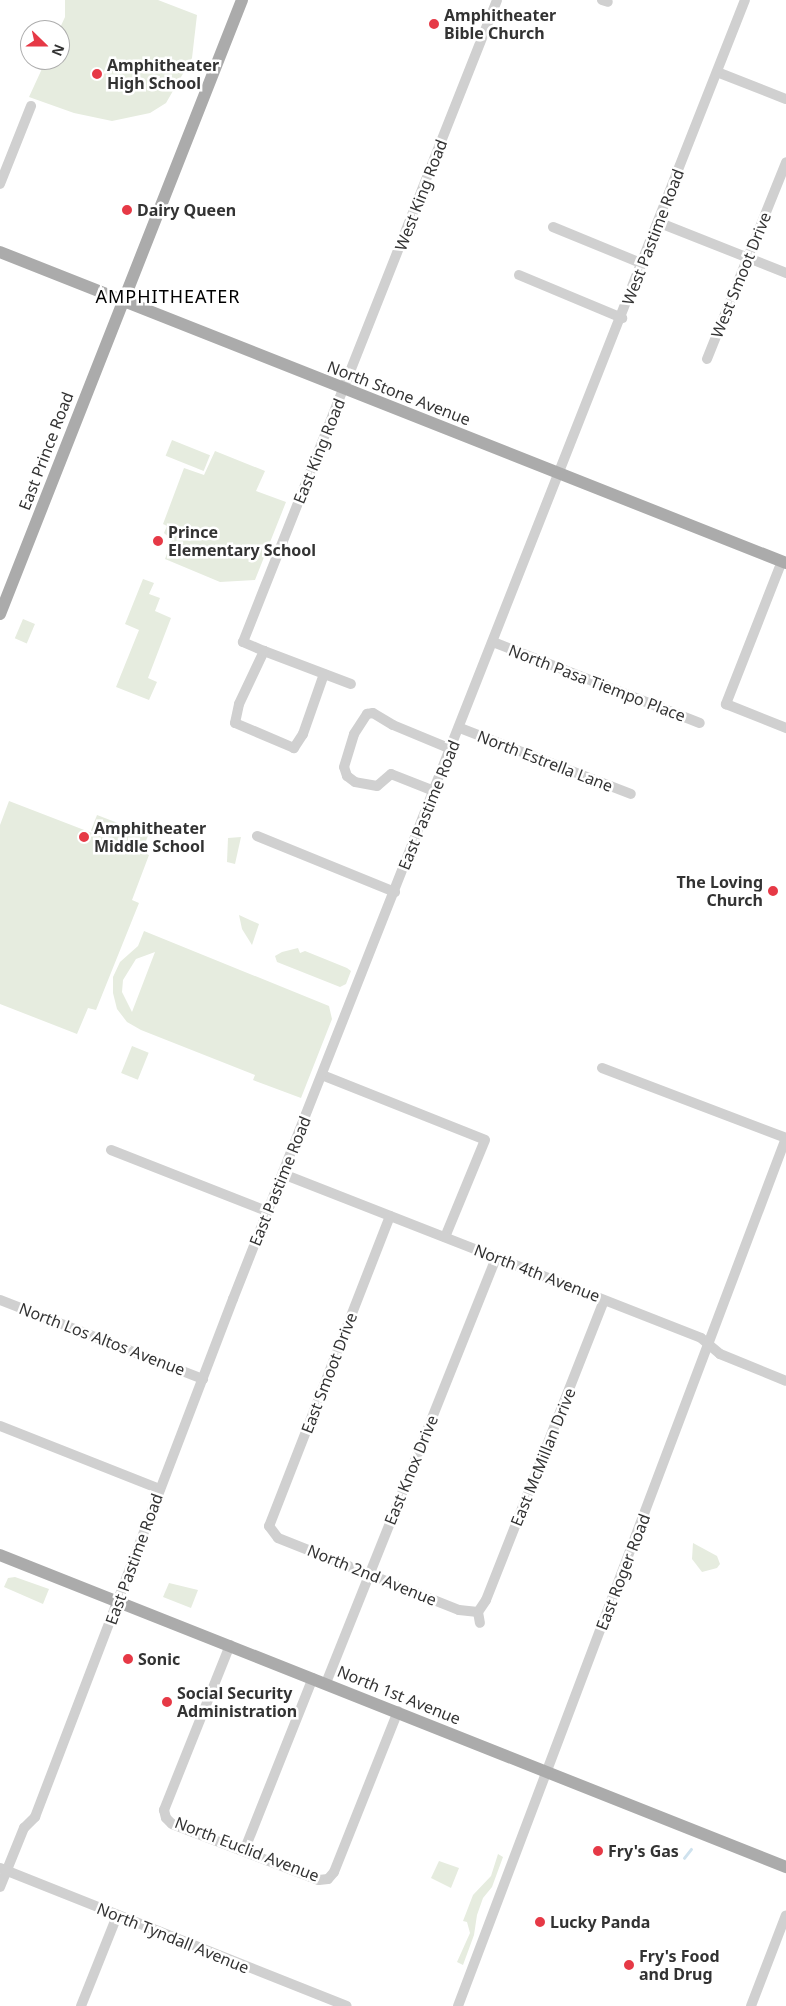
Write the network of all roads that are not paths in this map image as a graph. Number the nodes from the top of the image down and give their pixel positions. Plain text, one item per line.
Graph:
1 (242, 0) edge
2 (497, 0) edge
3 (745, 0) edge
4 (717, 72) junction
5 (786, 99) edge
6 (30, 106) dead end
7 (786, 162) edge
8 (0, 184) edge
9 (660, 223) junction
10 (553, 227) dead end
11 (0, 252) edge
12 (747, 258) junction
13 (643, 264) junction
14 (786, 273) edge
15 (519, 275) dead end
16 (122, 301) junction
17 (622, 318) junction
18 (707, 359) dead end
19 (344, 390) junction
20 (560, 474) junction
21 (784, 562) edge
22 (0, 614) edge
23 (494, 642) junction
24 (264, 650) junction
25 (324, 674) junction
26 (351, 684) dead end
27 (700, 723) dead end
28 (460, 728) junction
29 (786, 728) edge
30 (451, 749) junction
31 (434, 792) junction
32 (630, 794) dead end
33 (257, 836) dead end
34 (395, 892) junction
35 (602, 1068) dead end
36 (322, 1075) junction
37 (786, 1138) edge
38 (111, 1150) dead end
39 (283, 1174) junction
40 (267, 1211) junction
41 (390, 1216) junction
42 (445, 1237) junction
43 (496, 1257) junction
44 (0, 1300) edge
45 (604, 1300) junction
46 (708, 1345) junction
47 (203, 1379) junction
48 (786, 1380) edge
49 (0, 1426) edge
50 (160, 1489) junction
51 (269, 1532) joint
52 (0, 1555) edge
53 (370, 1575) junction
54 (117, 1602) junction
55 (478, 1612) junction
56 (480, 1623) dead end
57 (230, 1645) junction
58 (313, 1678) junction
59 (326, 1683) junction
60 (398, 1711) junction
61 (547, 1772) junction
62 (244, 1851) junction
63 (786, 1867) edge
64 (3, 1870) edge
65 (0, 1887) edge
66 (786, 1915) edge
67 (117, 1916) junction
68 (81, 2006) edge
69 (346, 2006) edge
70 (458, 2006) edge
71 (751, 2006) edge

1 - 16 main road, East Prince Road
2 - 19 street, West King Road
3 - 4 street, West Pastime Road
4 - 5 street
4 - 9 street, West Pastime Road
6 - 8 street
7 - 12 street, West Smoot Drive
9 - 12 street
9 - 13 street, West Pastime Road
10 - 13 street
11 - 16 main road, North Stone Avenue
12 - 14 street
12 - 18 street, West Smoot Drive
13 - 17 street, West Pastime Road
15 - 17 street
16 - 19 main road, North Stone Avenue
16 - 22 main road, East Prince Road
17 - 20 street, West Pastime Road
19 - 20 main road, North Stone Avenue
19 - 24 street, East King Road
20 - 21 main road, North Stone Avenue
20 - 23 street, East Pastime Road
21 - 29 street
23 - 27 street, North Pasa Tiempo Place
23 - 28 street, East Pastime Road
24 - 25 street
24 - 25 street
25 - 26 street
28 - 30 street, East Pastime Road
28 - 32 street, North Estrella Lane
30 - 31 street, East Pastime Road
30 - 31 street
31 - 34 street, East Pastime Road
33 - 34 street
34 - 36 street, East Pastime Road
35 - 37 street
36 - 39 street, East Pastime Road
36 - 42 street
37 - 46 street, East Roger Road
38 - 40 street
39 - 40 street, East Pastime Road
39 - 41 street, North 4th Avenue
40 - 47 street, East Pastime Road
41 - 42 street, North 4th Avenue
41 - 51 street, East Smoot Drive
42 - 43 street, North 4th Avenue
43 - 45 street, North 4th Avenue
43 - 53 street, East Knox Drive
44 - 47 street, North Los Altos Avenue
45 - 46 street, North 4th Avenue
45 - 55 street, East McMillan Drive
46 - 48 street, North 4th Avenue
46 - 61 street, East Roger Road
47 - 50 street, East Pastime Road
49 - 50 street
50 - 54 street, East Pastime Road
51 - 53 street, North 2nd Avenue
52 - 54 main road, North 1st Avenue
53 - 55 street, North 2nd Avenue
53 - 59 street, East Knox Drive
54 - 57 main road, North 1st Avenue
54 - 64 street, East Pastime Road
55 - 56 street
57 - 58 main road, North 1st Avenue
57 - 62 street, North Euclid Avenue
58 - 59 main road, North 1st Avenue
58 - 62 street
59 - 60 main road, North 1st Avenue
60 - 61 main road, North 1st Avenue
60 - 62 street, North Euclid Avenue
61 - 63 main road, North 1st Avenue
61 - 70 street, East Roger Road
64 - 65 street, East Pastime Road
64 - 67 street, North Tyndall Avenue
66 - 71 street
67 - 68 street
67 - 69 street, North Tyndall Avenue

